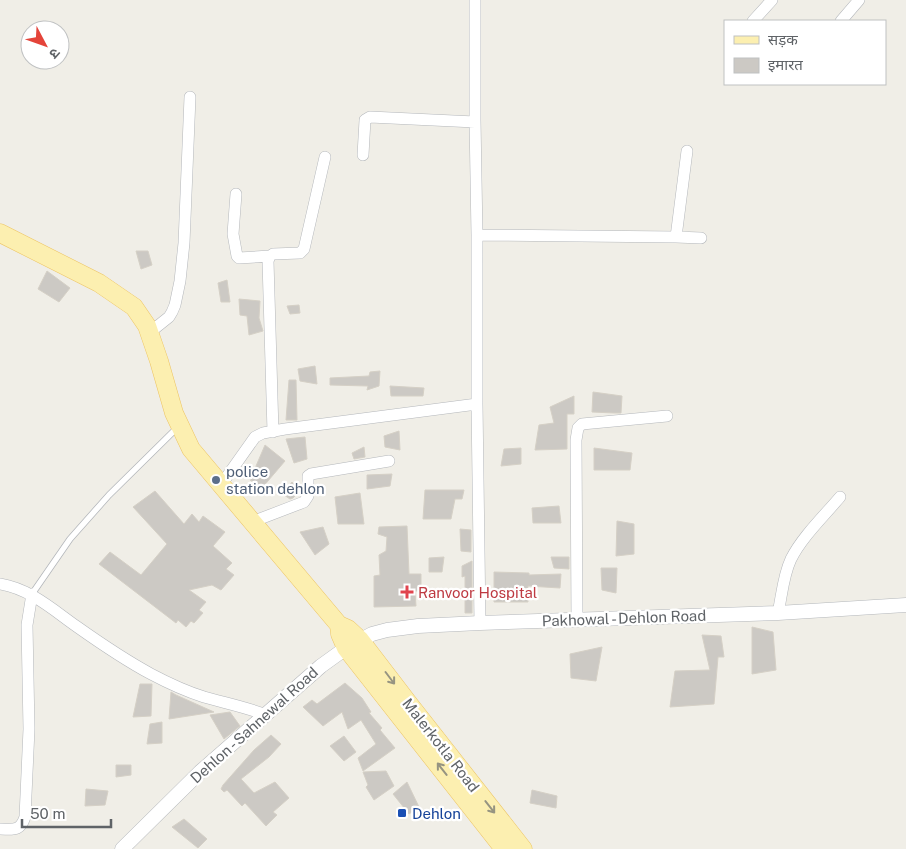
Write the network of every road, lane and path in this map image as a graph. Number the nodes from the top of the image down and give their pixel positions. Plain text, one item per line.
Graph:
1 (475, 0) edge
2 (772, 0) edge
3 (859, 0) edge
4 (754, 20) edge
5 (842, 20) edge
6 (190, 97) dead end
7 (475, 122) junction
8 (687, 152) dead end
9 (363, 155) dead end
10 (325, 157) dead end
11 (236, 194) dead end
12 (0, 233) edge
13 (477, 235) junction
14 (676, 237) junction
15 (701, 238) dead end
16 (270, 256) junction
17 (149, 333) junction
18 (477, 404) junction
19 (667, 416) dead end
20 (180, 426) junction
21 (273, 432) junction
22 (389, 461) dead end
23 (221, 485) junction
24 (840, 497) dead end
25 (252, 522) junction
26 (0, 584) edge
27 (32, 594) junction
28 (906, 605) edge
29 (778, 613) junction
30 (576, 619) junction
31 (480, 622) junction
32 (353, 644) junction
33 (266, 715) junction
34 (0, 828) edge
35 (122, 849) edge
36 (504, 849) edge
37 (523, 849) edge

1 - 7 street
2 - 4 street
3 - 5 street
6 - 17 street
7 - 9 street
7 - 13 street
8 - 14 street
10 - 16 street
11 - 16 street
12 - 17 main road
13 - 14 street
13 - 18 street
14 - 15 street
16 - 21 street
17 - 20 main road
18 - 21 street
18 - 31 street
19 - 30 street
20 - 23 main road
20 - 27 lane
21 - 23 street
22 - 25 street
23 - 25 main road
24 - 29 street
25 - 32 main road
26 - 27 street
27 - 33 street
27 - 34 street
28 - 29 street, Pakhowal - Dehlon Road
29 - 30 street, Pakhowal - Dehlon Road
30 - 31 street, Pakhowal - Dehlon Road
31 - 32 street, Pakhowal - Dehlon Road
32 - 33 street, Dehlon - Sahnewal Road
36 -> 32 main road, Malerkotla Road
32 -> 37 main road, Malerkotla Road
33 - 35 street, Dehlon - Sahnewal Road

